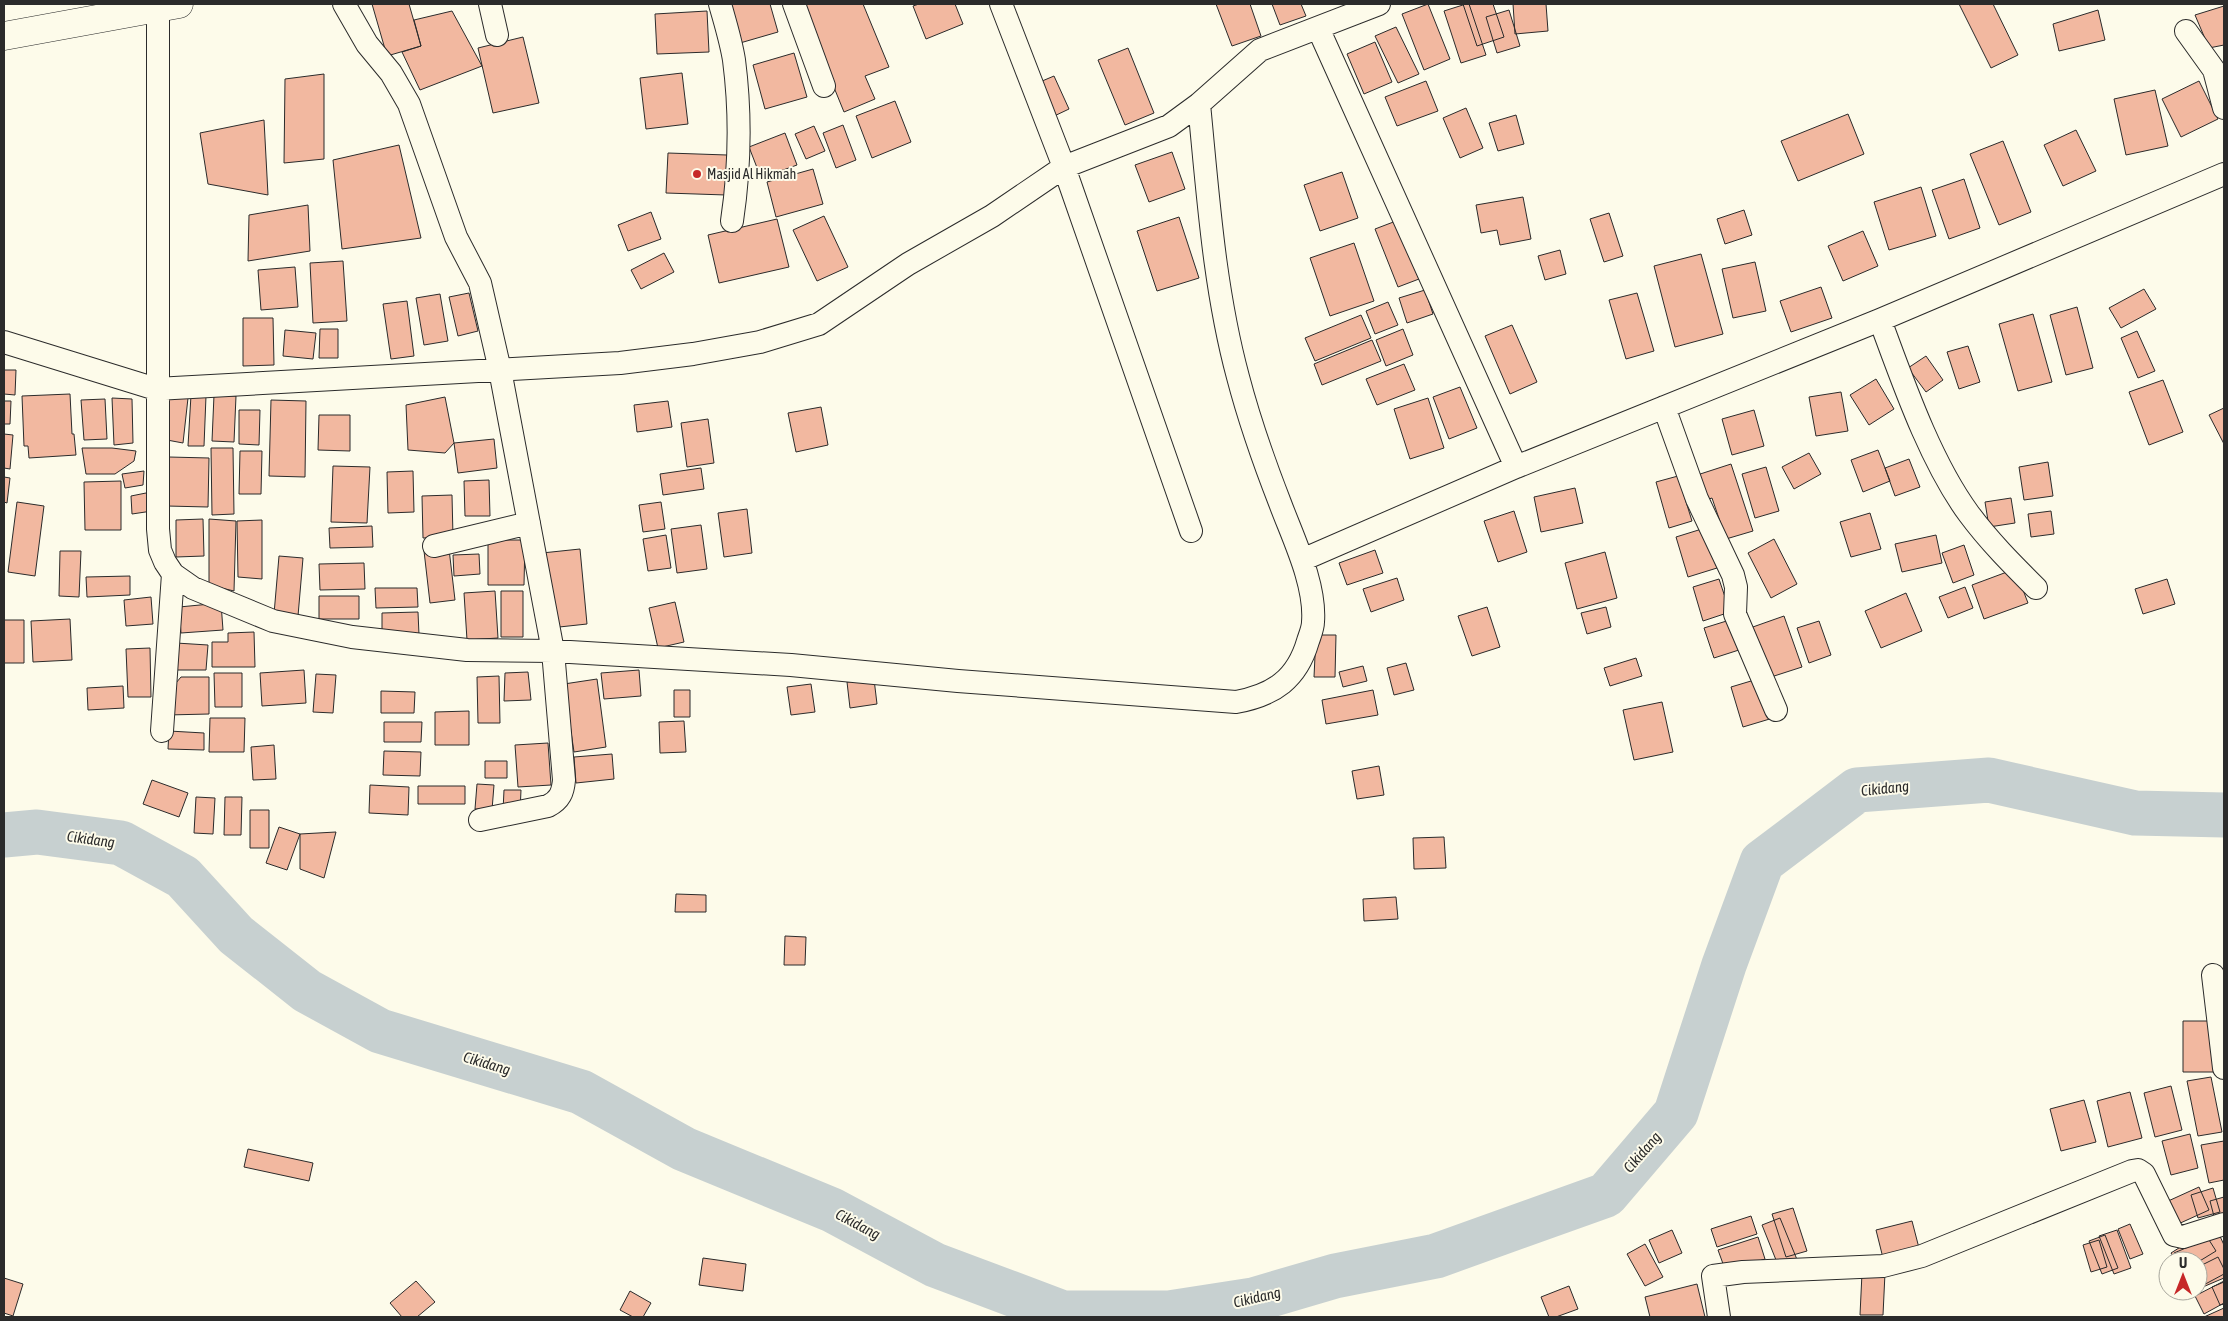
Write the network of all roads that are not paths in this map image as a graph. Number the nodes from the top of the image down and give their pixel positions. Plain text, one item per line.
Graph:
1 (344, 4) edge
2 (490, 4) edge
3 (720, 4) edge
4 (794, 4) edge
5 (1001, 4) edge
6 (1379, 4) edge
7 (169, 6) edge
8 (1318, 28) junction
9 (2186, 32) dead end
10 (498, 35) dead end
11 (4, 36) edge
12 (824, 86) dead end
13 (1199, 104) junction
14 (2224, 108) edge
15 (1064, 167) junction
16 (2224, 174) edge
17 (732, 221) dead end
18 (1880, 320) junction
19 (4, 342) edge
20 (500, 370) junction
21 (156, 389) junction
22 (1664, 407) junction
23 (1516, 467) junction
24 (529, 523) junction
25 (1191, 531) dead end
26 (434, 546) dead end
27 (1302, 560) junction
28 (173, 574) junction
29 (2036, 588) dead end
30 (553, 651) junction
31 (1776, 710) dead end
32 (162, 731) dead end
33 (480, 820) dead end
34 (2213, 975) dead end
35 (2224, 1068) edge
36 (2224, 1224) edge
37 (1719, 1317) edge

1 - 20 street
2 - 10 street
3 - 17 street
4 - 12 street
5 - 15 street
6 - 8 street
7 - 11 highway
7 - 21 street
8 - 13 street
8 - 23 street
9 - 14 street
13 - 15 street
13 - 27 street
15 - 20 street
15 - 25 street
16 - 18 street
18 - 22 street
18 - 29 street
19 - 21 street
20 - 21 street
20 - 24 street
21 - 28 street
22 - 23 street
22 - 31 street
23 - 27 street
24 - 26 street
24 - 30 street
27 - 30 street
28 - 30 street
28 - 32 street
30 - 33 street
34 - 35 street
36 - 37 street

